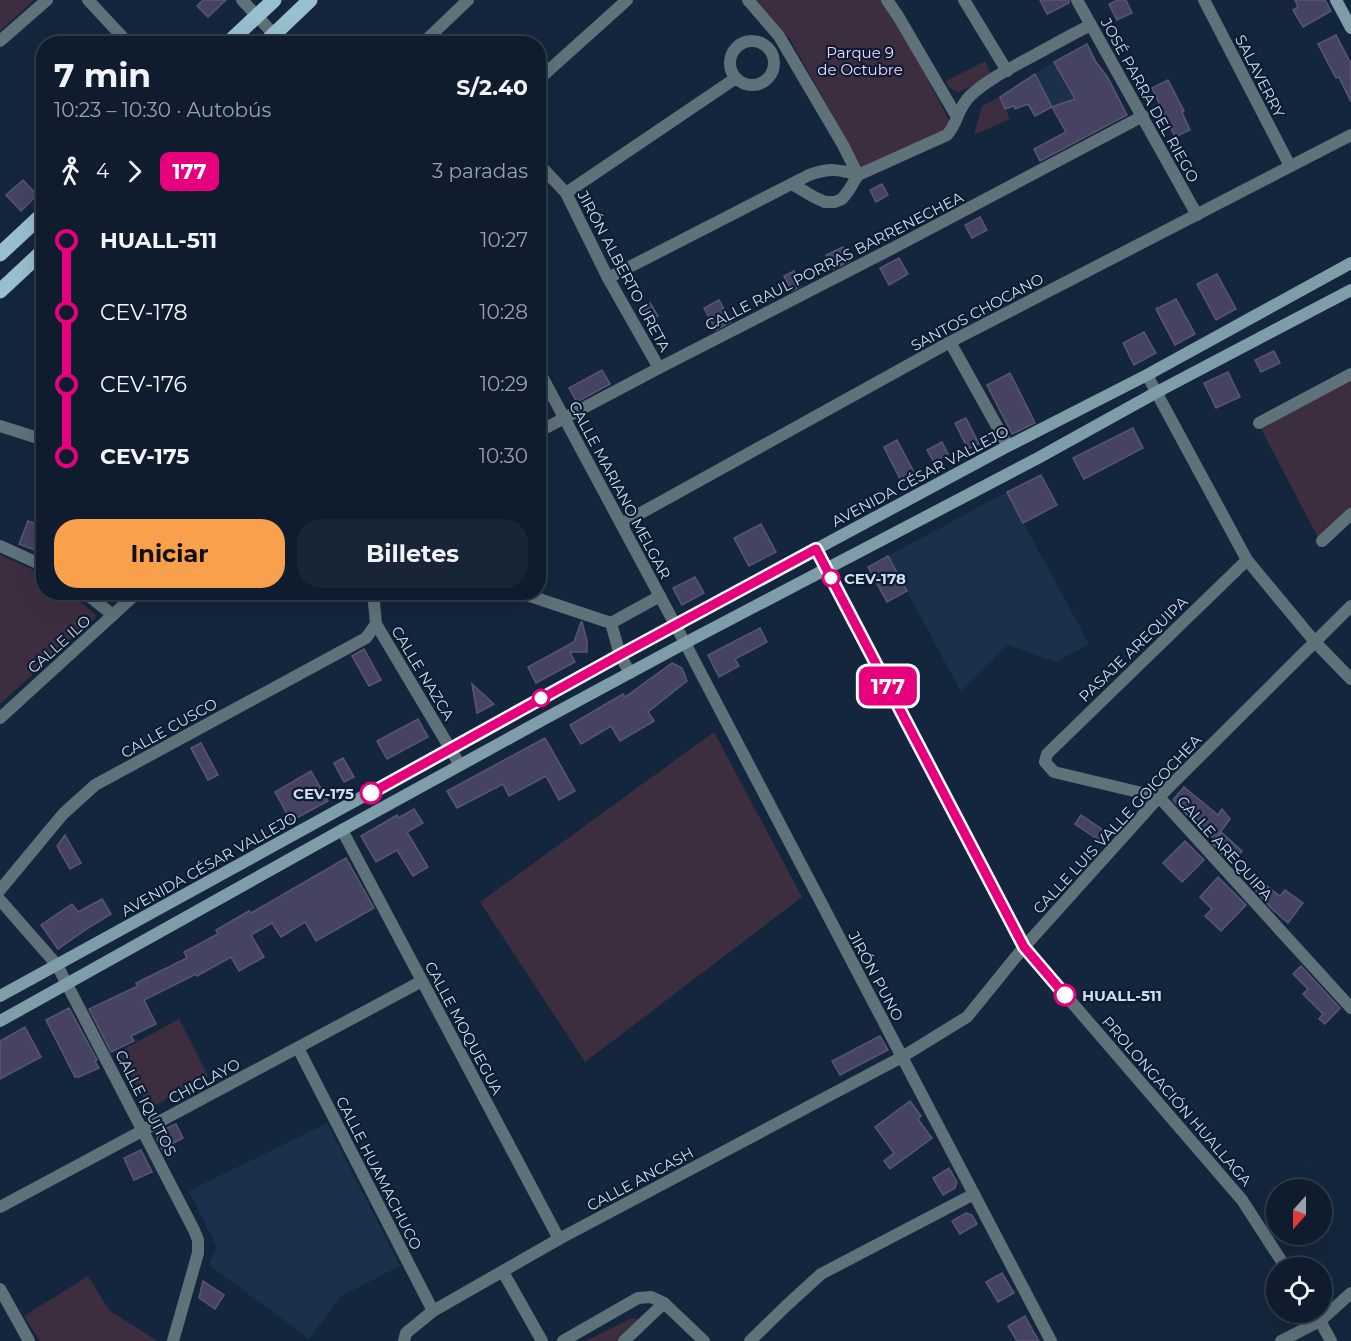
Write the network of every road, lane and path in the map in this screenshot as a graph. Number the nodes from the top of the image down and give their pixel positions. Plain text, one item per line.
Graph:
1 (47, 0) edge
2 (88, 0) edge
3 (242, 0) edge
4 (274, 0) edge
5 (310, 0) edge
6 (468, 0) edge
7 (627, 0) edge
8 (748, 0) edge
9 (887, 0) edge
10 (964, 0) edge
11 (1077, 0) edge
12 (1204, 0) edge
13 (1336, 0) edge
14 (257, 16) junction
15 (1091, 25) junction
16 (1351, 28) edge
17 (122, 36) edge
18 (236, 36) edge
19 (270, 36) edge
20 (277, 36) edge
21 (432, 36) edge
22 (0, 41) edge
23 (1007, 71) junction
24 (546, 73) edge
25 (736, 78) dead end
26 (1143, 116) junction
27 (957, 117) junction
28 (1351, 135) edge
29 (1290, 166) junction
30 (546, 172) edge
31 (858, 175) junction
32 (792, 184) junction
33 (566, 193) junction
34 (1197, 214) junction
35 (36, 220) edge
36 (0, 254) edge
37 (36, 257) edge
38 (1351, 263) edge
39 (608, 278) junction
40 (1351, 290) edge
41 (0, 291) edge
42 (950, 342) junction
43 (659, 368) junction
44 (1351, 374) edge
45 (1147, 375) junction
46 (546, 384) edge
47 (1157, 392) junction
48 (565, 418) junction
49 (1259, 423) dead end
50 (0, 426) edge
51 (546, 428) edge
52 (36, 437) edge
53 (1008, 446) junction
54 (1351, 514) edge
55 (621, 524) junction
56 (1322, 541) dead end
57 (0, 546) edge
58 (816, 549) junction
59 (1247, 560) junction
60 (36, 562) edge
61 (826, 569) junction
62 (660, 596) junction
63 (94, 600) edge
64 (129, 600) edge
65 (374, 600) edge
66 (542, 600) edge
67 (1351, 606) edge
68 (113, 615) junction
69 (611, 623) junction
70 (375, 624) junction
71 (675, 625) junction
72 (1315, 642) junction
73 (685, 643) junction
74 (620, 655) junction
75 (630, 673) junction
76 (1351, 679) edge
77 (0, 718) edge
78 (451, 749) junction
79 (1045, 762) joint
80 (460, 765) junction
81 (1159, 797) junction
82 (342, 830) junction
83 (296, 834) junction
84 (306, 850) junction
85 (0, 890) edge
86 (0, 900) edge
87 (1024, 947) junction
88 (57, 965) junction
89 (422, 981) junction
90 (67, 983) junction
91 (0, 996) edge
92 (1351, 1008) edge
93 (0, 1021) edge
94 (297, 1048) junction
95 (902, 1057) junction
96 (143, 1130) junction
97 (974, 1194) junction
98 (0, 1207) edge
99 (559, 1239) junction
100 (1279, 1257) edge
101 (503, 1272) junction
102 (0, 1289) edge
103 (1351, 1293) edge
104 (664, 1303) junction
105 (1332, 1307) edge
106 (433, 1311) junction
107 (1309, 1323) edge
108 (1321, 1323) edge
109 (29, 1341) edge
110 (173, 1341) edge
111 (404, 1341) edge
112 (542, 1341) edge
113 (563, 1341) edge
114 (624, 1341) edge
115 (704, 1341) edge
116 (750, 1341) edge
117 (1051, 1341) edge
118 (1281, 1341) edge
119 (1331, 1341) edge

1 - 22 street
2 - 17 street
3 - 14 street
4 - 14 main road
5 - 20 main road
6 - 21 street
7 - 24 street
8 - 31 street
9 - 27 street
10 - 23 street
11 - 15 street, JOSÉ PARRA DEL RIEGO
12 - 29 street, SALAVERRY
13 - 16 main road
14 - 18 main road
14 - 19 street
15 - 23 street
15 - 26 street, JOSÉ PARRA DEL RIEGO
23 - 27 street
25 - 33 street
26 - 34 street, JOSÉ PARRA DEL RIEGO
26 - 43 street, CALLE RAUL PORRAS BARRENECHEA
27 - 31 street
28 - 29 street, SANTOS CHOCANO
29 - 34 street, SANTOS CHOCANO
30 - 33 street, JIRÓN ALBERTO URETA
31 - 32 street
31 - 32 street
32 - 39 street
33 - 39 street, JIRÓN ALBERTO URETA
34 - 42 street, SANTOS CHOCANO
35 - 36 main road
37 - 41 main road
38 - 45 main road, AVENIDA CÉSAR VALLEJO
39 - 43 street, JIRÓN ALBERTO URETA
40 - 47 main road
42 - 53 street
42 - 55 street, SANTOS CHOCANO
43 - 48 street, CALLE RAUL PORRAS BARRENECHEA
44 - 49 street
45 - 47 street
45 - 53 main road, AVENIDA CÉSAR VALLEJO
46 - 48 street, CALLE MARIANO MELGAR
47 - 59 street
47 - 61 main road
48 - 51 street, CALLE RAUL PORRAS BARRENECHEA
48 - 55 street, CALLE MARIANO MELGAR
50 - 52 street
53 - 58 main road, AVENIDA CÉSAR VALLEJO
54 - 56 street
55 - 62 street, CALLE MARIANO MELGAR
57 - 60 street
58 - 61 street, PROLONGACIÓN HUALLAGA
58 - 71 main road, AVENIDA CÉSAR VALLEJO
59 - 72 street
59 - 79 street, PASAJE AREQUIPA
61 - 73 main road
61 - 87 street, PROLONGACIÓN HUALLAGA
62 - 69 street
62 - 71 street, CALLE MARIANO MELGAR
63 - 68 street
64 - 68 street, CALLE ILO
65 - 70 street, CALLE NAZCA
66 - 69 street
67 - 72 street, CALLE LUIS VALLE GOICOCHEA
68 - 77 street, CALLE ILO
69 - 74 street
70 - 78 street, CALLE NAZCA
70 - 85 street, CALLE CUSCO
71 - 73 street, JIRÓN PUNO
71 - 74 main road, AVENIDA CÉSAR VALLEJO
72 - 76 street
72 - 81 street, CALLE LUIS VALLE GOICOCHEA
73 - 75 main road
73 - 95 street, JIRÓN PUNO
74 - 75 street
74 - 78 main road, AVENIDA CÉSAR VALLEJO
75 - 80 main road
78 - 80 street, CALLE NAZCA
78 - 83 main road, AVENIDA CÉSAR VALLEJO
79 - 81 street, CALLE AREQUIPA
80 - 82 main road
81 - 87 street, CALLE LUIS VALLE GOICOCHEA
81 - 92 street, CALLE AREQUIPA
82 - 84 main road
82 - 89 street, CALLE MOQUEGUA
83 - 84 main road
83 - 88 main road, AVENIDA CÉSAR VALLEJO
84 - 90 main road
86 - 88 street, CALLE IQUITOS
87 - 95 street, CALLE LUIS VALLE GOICOCHEA
87 - 100 street, PROLONGACIÓN HUALLAGA
88 - 90 street, CALLE IQUITOS
88 - 91 main road, AVENIDA CÉSAR VALLEJO
89 - 94 street, CHICLAYO
89 - 99 street, CALLE MOQUEGUA
90 - 93 main road
90 - 96 street, CALLE IQUITOS
94 - 96 street, CHICLAYO
94 - 106 street, CALLE HUAMACHUCO
95 - 97 street, JIRÓN PUNO
95 - 99 street, CALLE ANCASH
96 - 98 street, CHICLAYO
96 - 110 street, CALLE IQUITOS
97 - 116 street
97 - 117 street, JIRÓN PUNO
99 - 101 street, CALLE ANCASH
101 - 106 street, CALLE ANCASH
101 - 112 street
102 - 109 street
103 - 105 street
104 - 113 street
104 - 114 street
104 - 115 street
106 - 111 street, CALLE ANCASH
107 - 118 street
108 - 119 street

